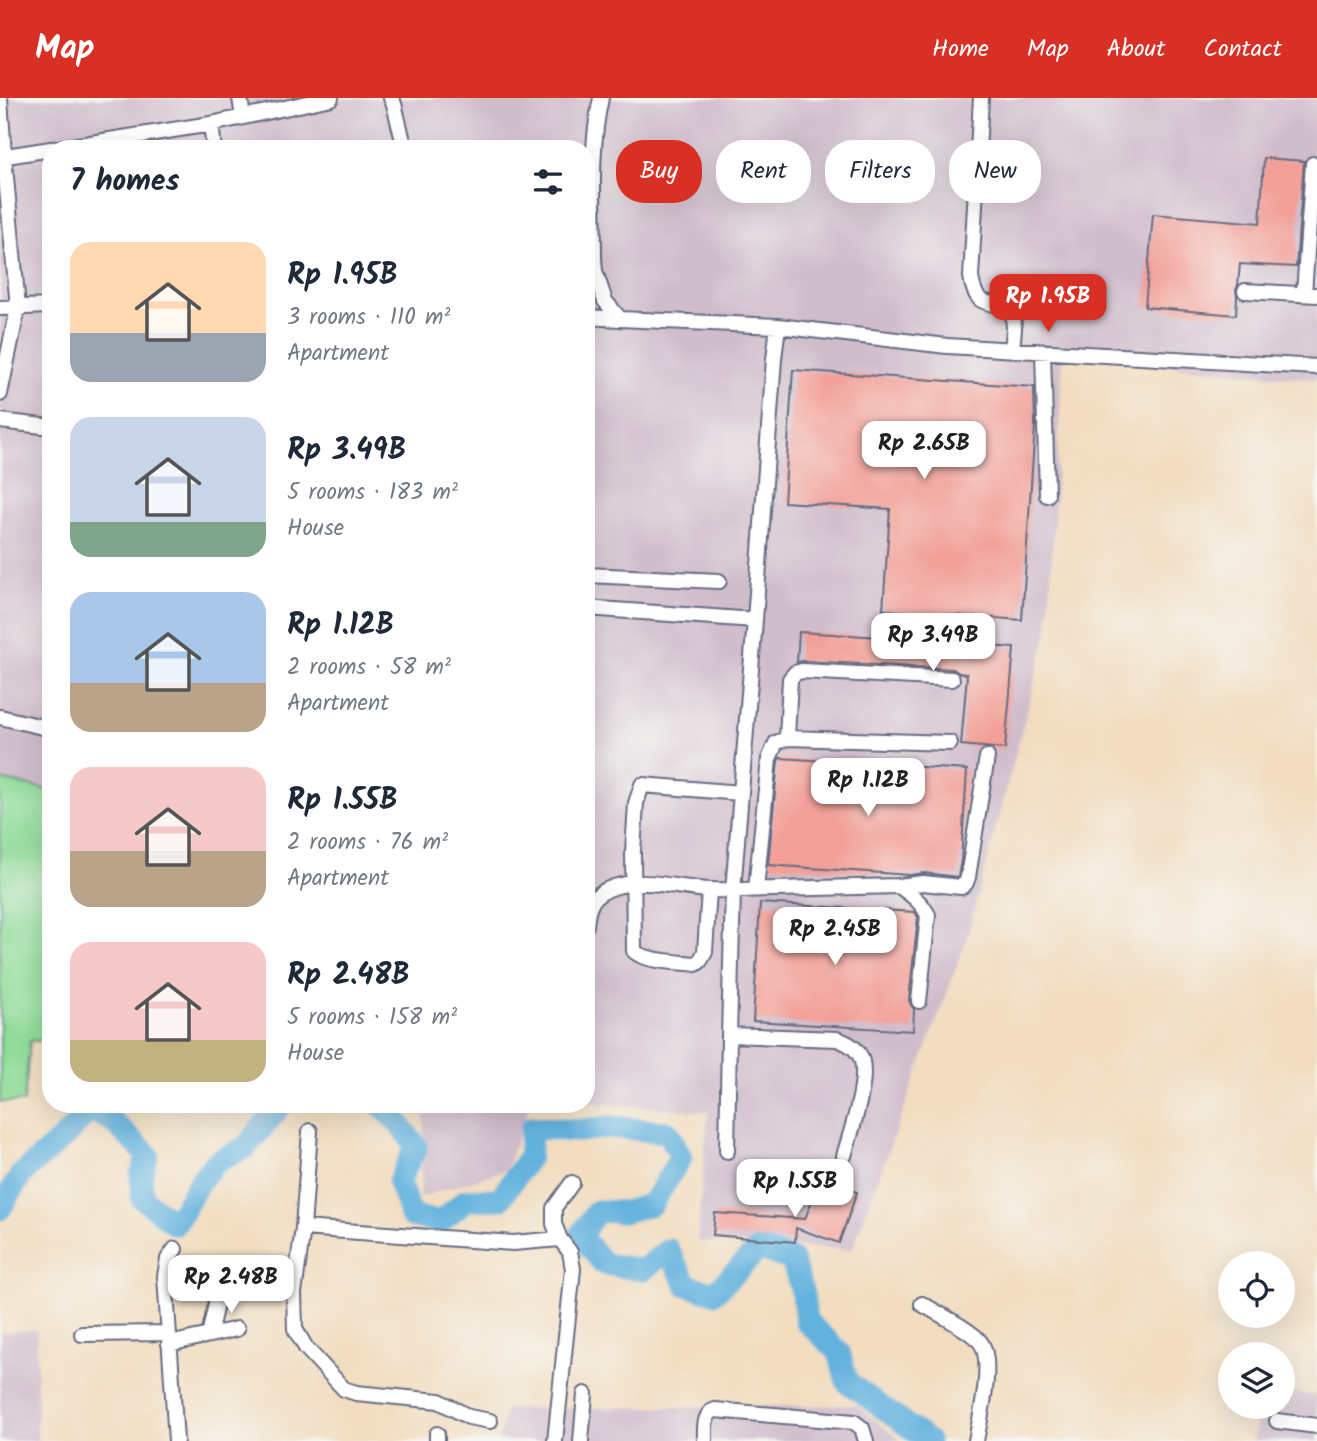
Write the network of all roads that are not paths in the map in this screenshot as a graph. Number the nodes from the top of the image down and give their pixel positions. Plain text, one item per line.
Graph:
1 (0, 98) edge
2 (240, 98) edge
3 (331, 98) edge
4 (391, 98) edge
5 (601, 98) edge
6 (981, 98) edge
7 (243, 117) junction
8 (211, 124) junction
9 (109, 140) edge
10 (213, 140) edge
11 (403, 140) edge
12 (594, 140) edge
13 (42, 150) edge
14 (2, 156) edge
15 (1313, 164) dead end
16 (595, 271) edge
17 (1245, 291) dead end
18 (1310, 295) edge
19 (42, 306) edge
20 (18, 307) junction
21 (0, 308) edge
22 (595, 318) edge
23 (620, 320) junction
24 (778, 326) junction
25 (1012, 350) junction
26 (1043, 351) junction
27 (1317, 367) edge
28 (0, 394) edge
29 (0, 421) edge
30 (42, 426) edge
31 (1048, 495) dead end
32 (595, 575) edge
33 (719, 581) dead end
34 (595, 609) edge
35 (755, 620) junction
36 (952, 680) dead end
37 (0, 717) edge
38 (42, 727) edge
39 (787, 738) junction
40 (950, 743) dead end
41 (987, 757) dead end
42 (741, 793) junction
43 (633, 884) junction
44 (899, 886) junction
45 (756, 889) junction
46 (709, 890) junction
47 (733, 891) junction
48 (595, 898) edge
49 (919, 1001) dead end
50 (729, 1035) junction
51 (310, 1132) dead end
52 (727, 1150) dead end
53 (844, 1156) dead end
54 (572, 1183) dead end
55 (303, 1228) junction
56 (560, 1239) junction
57 (176, 1249) dead end
58 (239, 1283) dead end
59 (922, 1304) dead end
60 (237, 1329) dead end
61 (82, 1334) dead end
62 (209, 1335) junction
63 (169, 1339) junction
64 (585, 1394) dead end
65 (1277, 1420) dead end
66 (490, 1421) dead end
67 (1317, 1426) edge
68 (176, 1441) edge
69 (555, 1441) edge
70 (581, 1441) edge
71 (705, 1441) edge
72 (866, 1441) edge
73 (976, 1441) edge

1 - 14 street
2 - 7 street
3 - 7 street
4 - 11 street
5 - 12 street
6 - 25 street
7 - 8 street
8 - 9 street
8 - 10 street
13 - 14 street
14 - 20 street
15 - 18 street
16 - 23 street
17 - 18 street
19 - 20 street
20 - 21 street
20 - 28 street
22 - 23 street
23 - 24 street
24 - 25 street
24 - 35 street
25 - 26 street
26 - 27 street
26 - 31 street
29 - 30 street
32 - 33 street
34 - 35 street
35 - 42 street
36 - 39 street
37 - 38 street
39 - 40 street
39 - 45 street
41 - 44 street
42 - 43 street
42 - 47 street
43 - 46 street
43 - 46 street
43 - 48 street
44 - 45 street
44 - 49 street
45 - 47 street
46 - 47 street
47 - 50 street
50 - 52 street
50 - 53 street
51 - 55 street
54 - 56 street
55 - 56 street
55 - 66 street
56 - 69 street
57 - 63 street
58 - 62 street
59 - 73 street
60 - 62 street
61 - 63 street
62 - 63 street
63 - 68 street
64 - 70 street
65 - 67 street
71 - 72 street

